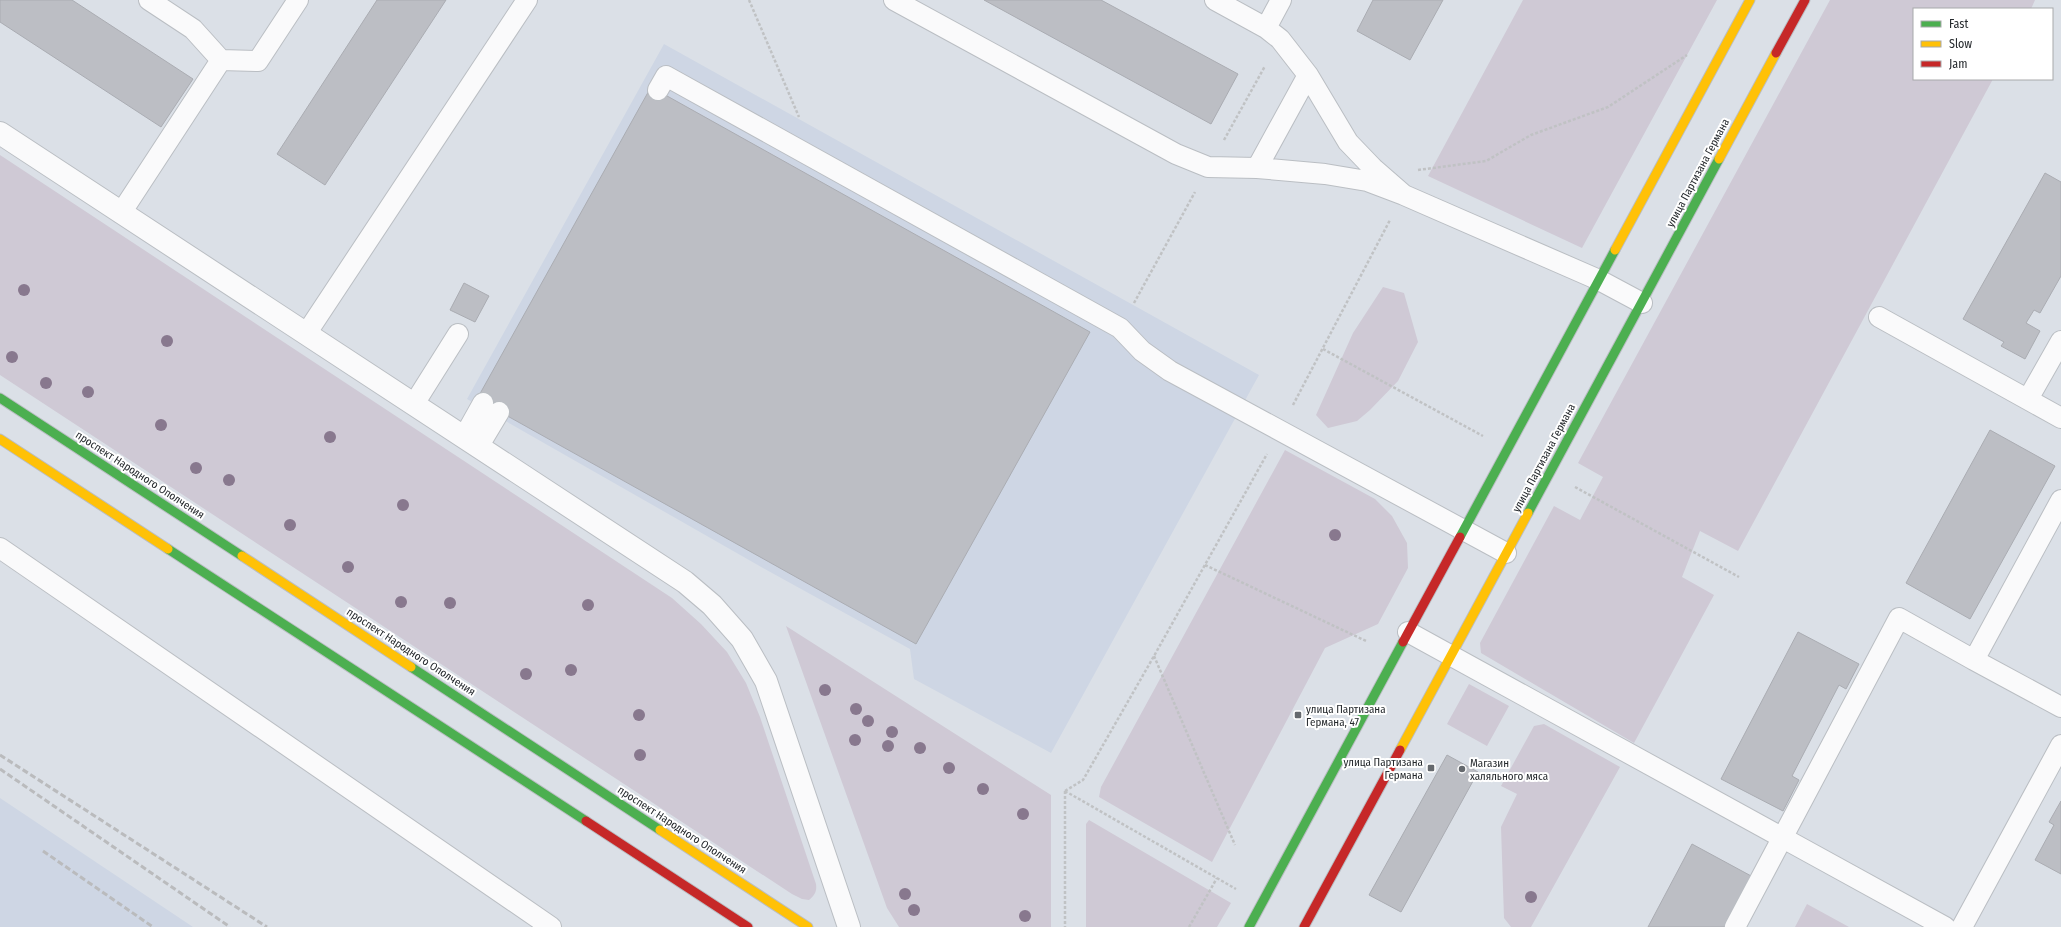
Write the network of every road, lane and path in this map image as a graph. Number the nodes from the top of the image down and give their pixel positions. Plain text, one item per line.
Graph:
1 (149, 0) edge
2 (298, 0) edge
3 (527, 0) edge
4 (748, 0) edge
5 (894, 0) edge
6 (1215, 0) edge
7 (1281, 0) edge
8 (1750, 0) edge
9 (1805, 0) edge
10 (1266, 28) junction
11 (1688, 54) dead end
12 (221, 60) junction
13 (1308, 75) junction
14 (658, 90) dead end
15 (800, 120) dead end
16 (0, 133) edge
17 (1257, 168) junction
18 (1418, 170) dead end
19 (1404, 195) junction
20 (121, 213) junction
21 (1599, 280) junction
22 (1642, 303) junction
23 (1879, 317) dead end
24 (306, 334) junction
25 (458, 334) dead end
26 (2061, 341) edge
27 (1323, 349) junction
28 (0, 398) edge
29 (2028, 399) junction
30 (414, 404) junction
31 (491, 408) dead end
32 (2061, 418) edge
33 (1280, 430) junction
34 (0, 439) edge
35 (471, 442) junction
36 (1507, 450) junction
37 (1550, 474) junction
38 (2061, 500) edge
39 (1464, 530) junction
40 (0, 548) edge
41 (1506, 553) junction
42 (1205, 565) junction
43 (1739, 577) dead end
44 (1408, 632) junction
45 (1366, 641) dead end
46 (1451, 655) junction
47 (1154, 656) junction
48 (1974, 660) junction
49 (2061, 707) edge
50 (2061, 745) edge
51 (1065, 791) junction
52 (1782, 838) junction
53 (1235, 845) dead end
54 (1217, 878) junction
55 (1239, 891) dead end
56 (551, 927) edge
57 (748, 927) edge
58 (808, 927) edge
59 (849, 927) edge
60 (1065, 927) edge
61 (1189, 927) edge
62 (1249, 927) edge
63 (1304, 927) edge
64 (1735, 927) edge
65 (1945, 927) edge
66 (1962, 927) edge

1 - 12 lane
2 - 12 lane
3 - 24 lane
4 - 15 path
5 - 17 lane
6 - 10 lane
7 - 10 lane
8 - 21 main road
9 - 22 main road, улица Партизана Германа
10 - 13 lane
11 - 18 path
12 - 20 lane
13 - 17 lane
13 - 19 lane
14 - 33 lane
16 - 20 street
17 - 19 lane
19 - 21 lane
19 - 27 path
20 - 24 street
21 - 22 lane
21 - 36 main road
22 - 37 main road, улица Партизана Германа
23 - 29 lane
24 - 30 street
25 - 30 lane
26 - 29 lane
27 - 33 path
27 - 36 path
28 - 58 main road, проспект Народного Ополчения
29 - 32 lane
30 - 35 street
31 - 35 lane
33 - 39 lane
33 - 42 path
34 - 57 main road
35 - 59 street
36 - 39 main road
37 - 41 main road, улица Партизана Германа
37 - 43 path
38 - 48 lane
39 - 41 lane
39 - 44 main road
40 - 56 lane
41 - 46 main road, улица Партизана Германа
42 - 45 path
42 - 47 path
44 - 46 lane
44 - 62 main road
46 - 52 lane
46 - 63 main road, улица Партизана Германа
47 - 51 path
47 - 53 path
48 - 49 lane
48 - 52 lane
50 - 66 lane
51 - 54 path
51 - 60 path
52 - 64 lane
52 - 65 lane
54 - 55 path
54 - 61 path

